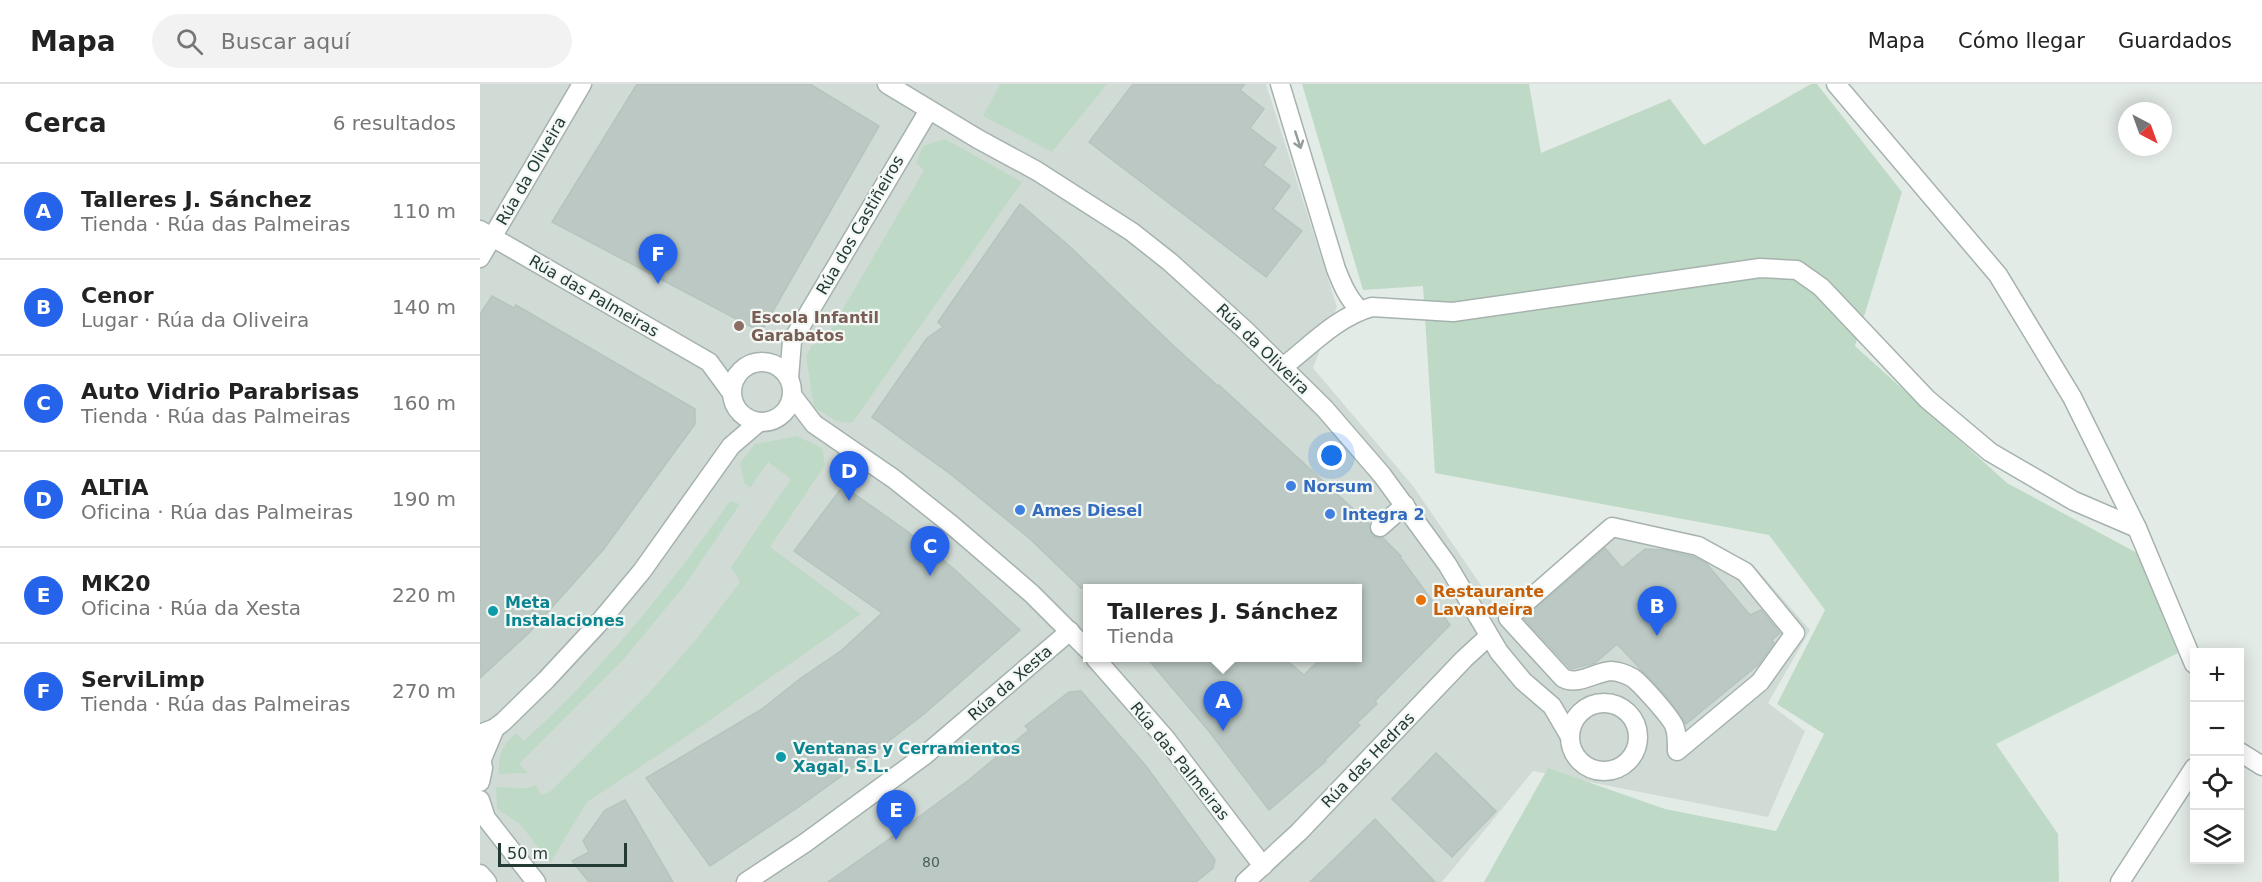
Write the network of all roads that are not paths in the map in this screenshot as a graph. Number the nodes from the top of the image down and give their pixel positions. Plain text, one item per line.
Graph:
1 (582, 84) edge
2 (887, 84) edge
3 (1280, 84) edge
4 (1836, 84) edge
5 (929, 110) junction
6 (486, 233) edge
7 (480, 258) edge
8 (1360, 310) junction
9 (792, 341) junction
10 (709, 362) junction
11 (760, 362) junction
12 (1282, 367) junction
13 (743, 368) junction
14 (790, 387) junction
15 (733, 399) junction
16 (766, 421) junction
17 (814, 424) junction
18 (730, 446) junction
19 (1405, 505) junction
20 (1380, 527) dead end
21 (2137, 528) junction
22 (1070, 631) junction
23 (1489, 636) junction
24 (1083, 645) edge
25 (2190, 654) edge
26 (1546, 660) junction
27 (1099, 662) edge
28 (1522, 681) junction
29 (1552, 706) junction
30 (1582, 710) junction
31 (488, 731) edge
32 (1569, 735) junction
33 (2244, 755) edge
34 (481, 757) edge
35 (2262, 766) edge
36 (2190, 774) edge
37 (480, 782) edge
38 (480, 800) edge
39 (483, 816) edge
40 (1263, 866) junction
41 (480, 874) edge
42 (488, 882) edge
43 (536, 882) edge
44 (746, 882) edge
45 (1245, 882) edge
46 (2120, 882) edge

1 - 6 street, Rúa da Oliveira
2 - 5 street, Rúa da Oliveira
3 -> 8 street
4 - 21 street
5 - 9 street, Rúa dos Castiñeiros
5 - 12 street, Rúa da Oliveira
6 - 7 street, Rúa da Oliveira
6 - 10 street, Rúa das Palmeiras
8 - 12 street
8 - 21 street
9 - 11 street, Rúa dos Castiñeiros
9 - 14 street, Rúa dos Castiñeiros
10 - 13 street, Rúa das Palmeiras
10 - 15 street, Rúa das Palmeiras
11 - 13 street
11 - 14 street
12 - 19 street, Rúa da Oliveira
13 - 15 street
14 - 16 street
14 - 17 street
15 - 16 street
15 - 18 street
16 - 17 street
16 - 18 street
17 - 22 street
18 - 31 street
19 - 20 street
19 - 23 street, Rúa da Oliveira
21 - 25 street
22 - 24 street
22 - 44 street, Rúa da Xesta
23 - 28 street, Rúa da Oliveira
23 - 40 street, Rúa das Hedras
26 - 26 street
26 - 28 street
27 - 40 street, Rúa das Palmeiras
28 - 29 street, Rúa da Oliveira
29 - 30 street, Rúa da Oliveira
29 - 32 street, Rúa da Oliveira
30 - 32 street
30 - 32 street, Rúa da Oliveira
31 - 34 street
33 - 35 street
34 - 37 street
36 - 46 street
38 - 39 street
39 - 43 street
40 - 45 street, Rúa das Hedras
41 - 42 street

